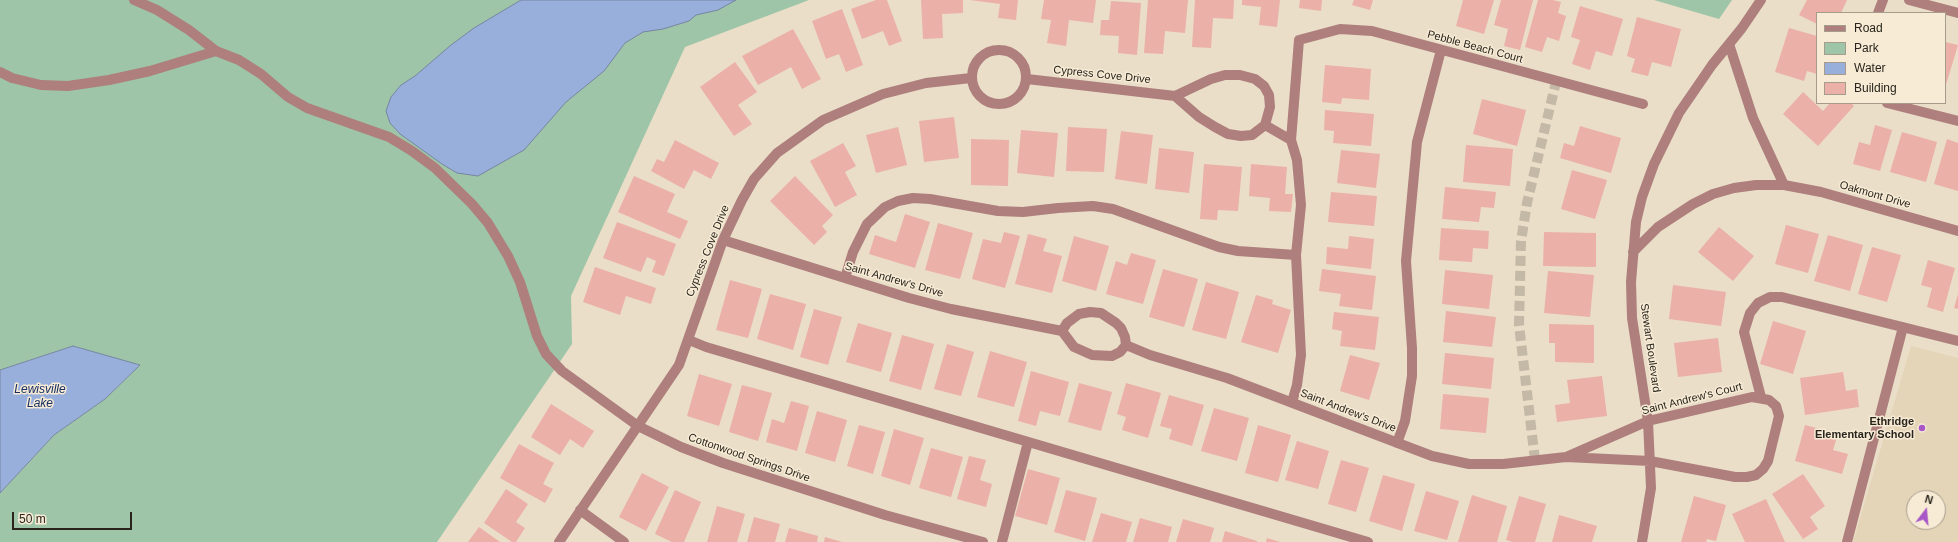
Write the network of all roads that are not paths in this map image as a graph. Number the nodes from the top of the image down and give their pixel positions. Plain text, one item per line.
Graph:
1 (134, 0) edge
2 (1760, 0) edge
3 (1883, 0) edge
4 (1914, 1) edge
5 (1878, 12) edge
6 (1958, 14) edge
7 (1729, 44) junction
8 (1441, 50) junction
9 (216, 51) junction
10 (0, 72) edge
11 (971, 78) junction
12 (1027, 79) junction
13 (1175, 96) junction
14 (1643, 104) dead end
15 (1891, 104) edge
16 (1958, 121) edge
17 (1265, 125) junction
18 (1291, 140) junction
19 (1784, 185) junction
20 (1958, 231) edge
21 (723, 240) junction
22 (1633, 252) junction
23 (1296, 255) junction
24 (845, 278) junction
25 (1903, 327) junction
26 (1062, 332) junction
27 (688, 340) junction
28 (1958, 341) edge
29 (1126, 345) junction
30 (1761, 397) junction
31 (1292, 402) junction
32 (1648, 421) junction
33 (638, 426) junction
34 (1028, 442) junction
35 (1397, 443) junction
36 (1566, 456) junction
37 (1650, 461) junction
38 (580, 510) junction
39 (559, 542) edge
40 (624, 542) edge
41 (983, 542) edge
42 (1002, 542) edge
43 (1368, 542) edge
44 (1642, 542) edge
45 (1847, 542) edge

1 - 9 street, Cottonwood Springs Drive
2 - 7 street, Stewart Boulevard
3 - 5 street
4 - 6 street
7 - 19 street
7 - 22 street, Stewart Boulevard
8 - 14 street, Pebble Beach Court
8 - 18 street, Pebble Beach Court
8 - 35 street
9 - 10 street
9 - 33 street, Cottonwood Springs Drive
11 - 12 street
11 - 12 street
11 - 21 street, Cypress Cove Drive
12 - 13 street, Cypress Cove Drive
13 - 17 street
13 - 17 street
15 - 16 street
17 - 18 street
18 - 23 street
19 - 20 street, Oakmont Drive
19 - 22 street, Oakmont Drive
21 - 24 street, Saint Andrew's Drive
21 - 27 street, Cypress Cove Drive
22 - 32 street, Stewart Boulevard
23 - 24 street
23 - 31 street
24 - 26 street, Saint Andrew's Drive
25 - 28 street
25 - 30 street
25 - 45 street
26 - 29 street
26 - 29 street
27 - 33 street, Cypress Cove Drive
27 - 34 street
29 - 31 street, Saint Andrew's Drive
30 - 32 street, Saint Andrew's Court
30 - 37 street
31 - 35 street, Saint Andrew's Drive
32 - 36 street, Saint Andrew's Court
32 - 37 street, Stewart Boulevard
33 - 38 street, Cypress Cove Drive
33 - 41 street, Cottonwood Springs Drive
34 - 42 street
34 - 43 street
35 - 36 street, Saint Andrew's Drive
36 - 37 street
37 - 44 street, Stewart Boulevard
38 - 39 street, Cypress Cove Drive
38 - 40 street

